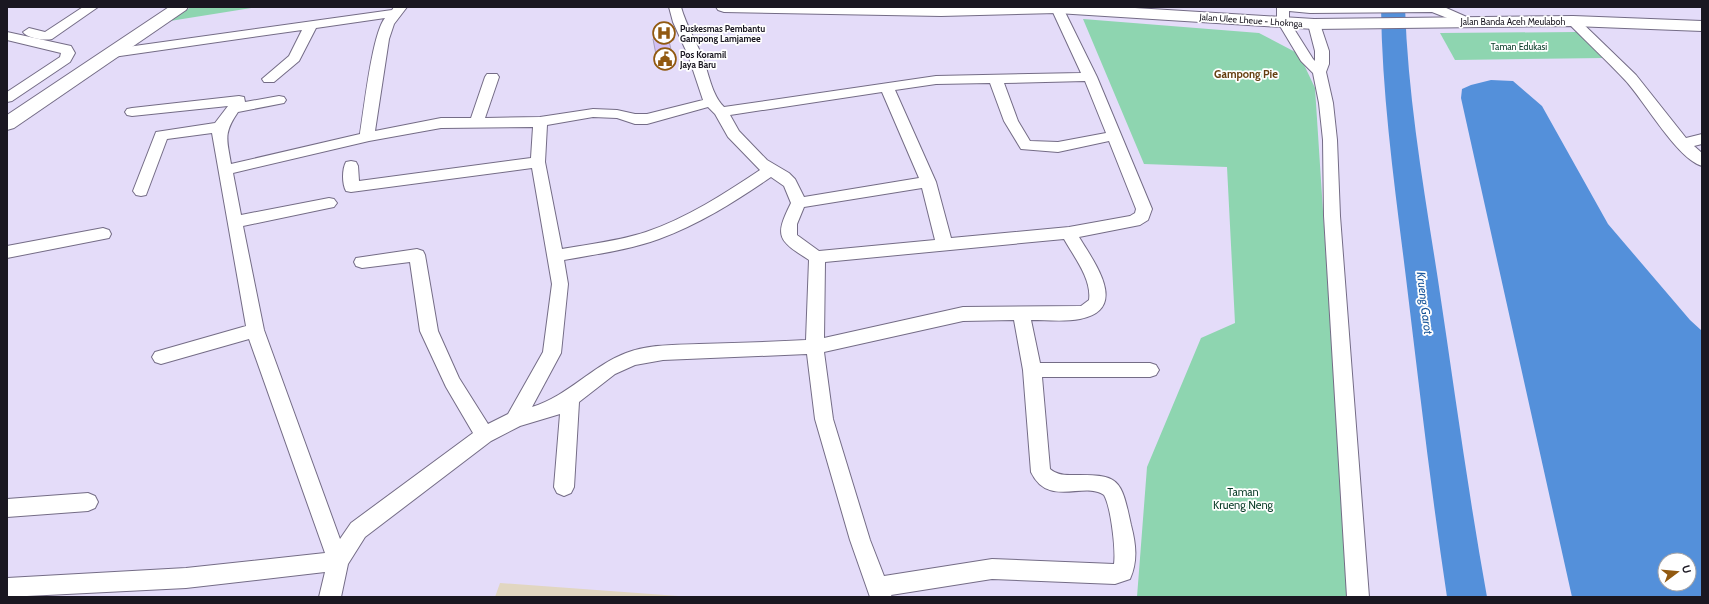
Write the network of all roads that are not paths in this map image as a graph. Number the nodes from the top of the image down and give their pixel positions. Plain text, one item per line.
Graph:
1 (92, 7) edge
2 (180, 7) edge
3 (675, 7) edge
4 (724, 7) edge
5 (1272, 7) edge
6 (808, 8) edge
7 (1060, 8) edge
8 (974, 9) edge
9 (399, 10) edge
10 (1282, 11) edge
11 (1316, 19) junction
12 (1573, 20) junction
13 (1465, 21) junction
14 (312, 24) junction
15 (7, 26) edge
16 (1702, 26) edge
17 (7, 36) edge
18 (22, 39) junction
19 (7, 48) edge
20 (113, 53) junction
21 (1319, 72) junction
22 (492, 77) dead end
23 (1090, 77) junction
24 (994, 78) junction
25 (269, 79) dead end
26 (887, 88) junction
27 (7, 98) edge
28 (279, 100) dead end
29 (716, 107) junction
30 (233, 108) junction
31 (132, 112) dead end
32 (477, 122) junction
33 (540, 122) junction
34 (7, 124) edge
35 (221, 127) junction
36 (1113, 136) junction
37 (367, 137) junction
38 (1702, 139) edge
39 (1683, 144) junction
40 (1702, 161) edge
41 (538, 162) junction
42 (351, 166) dead end
43 (225, 170) junction
44 (770, 170) junction
45 (928, 182) junction
46 (141, 191) dead end
47 (329, 203) dead end
48 (799, 204) junction
49 (235, 222) junction
50 (103, 234) dead end
51 (1069, 234) junction
52 (945, 246) junction
53 (7, 252) edge
54 (556, 256) junction
55 (817, 257) junction
56 (362, 262) dead end
57 (1021, 314) junction
58 (256, 330) junction
59 (815, 347) junction
60 (161, 357) dead end
61 (1032, 370) junction
62 (1150, 370) dead end
63 (570, 397) junction
64 (516, 420) junction
65 (484, 435) junction
66 (564, 487) dead end
67 (88, 502) dead end
68 (7, 508) edge
69 (338, 561) junction
70 (7, 588) edge
71 (880, 592) edge
72 (330, 597) edge
73 (1358, 597) edge

1 - 15 street
2 - 20 main road
3 - 29 street
4 - 6 main road, Jalan Ulee Lheue - Lhoknga
5 - 10 street
6 - 8 main road, Jalan Ulee Lheue - Lhoknga
7 - 8 main road, Jalan Ulee Lheue - Lhoknga
7 - 10 main road, Jalan Ulee Lheue - Lhoknga
7 - 23 street
9 - 14 street
9 - 37 street
10 - 11 main road, Jalan Ulee Lheue - Lhoknga
10 - 21 street
11 - 13 main road, Jalan Banda Aceh Meulaboh
11 - 13 street
11 - 21 street
12 - 13 main road, Jalan Banda Aceh Meulaboh
12 - 16 main road, Jalan Banda Aceh Meulaboh
12 - 39 street
14 - 20 street
14 - 25 street
17 - 18 street
18 - 19 street
18 - 27 street
20 - 34 main road
21 - 73 street
22 - 32 street
23 - 24 street
23 - 36 street
24 - 26 street
24 - 36 street
26 - 29 street
26 - 45 street
28 - 30 street
29 - 33 street
29 - 44 street
30 - 31 street
30 - 35 street
32 - 33 street
32 - 37 street
33 - 41 street
35 - 43 street
35 - 46 street
36 - 51 street
37 - 43 street
38 - 39 street
39 - 40 street
41 - 42 street
41 - 54 street
43 - 49 street
44 - 48 street
44 - 54 street
45 - 48 street
45 - 52 street
47 - 49 street
48 - 55 street
49 - 58 street
50 - 53 street
51 - 52 street
51 - 57 street
52 - 55 street
54 - 64 street
55 - 59 street
56 - 65 street
57 - 59 street
57 - 61 street
58 - 60 street
58 - 69 street
59 - 63 street
59 - 71 street
61 - 62 street
61 - 71 street
63 - 64 street
63 - 66 street
64 - 65 street
65 - 69 street
67 - 68 street
69 - 70 street
69 - 72 street

